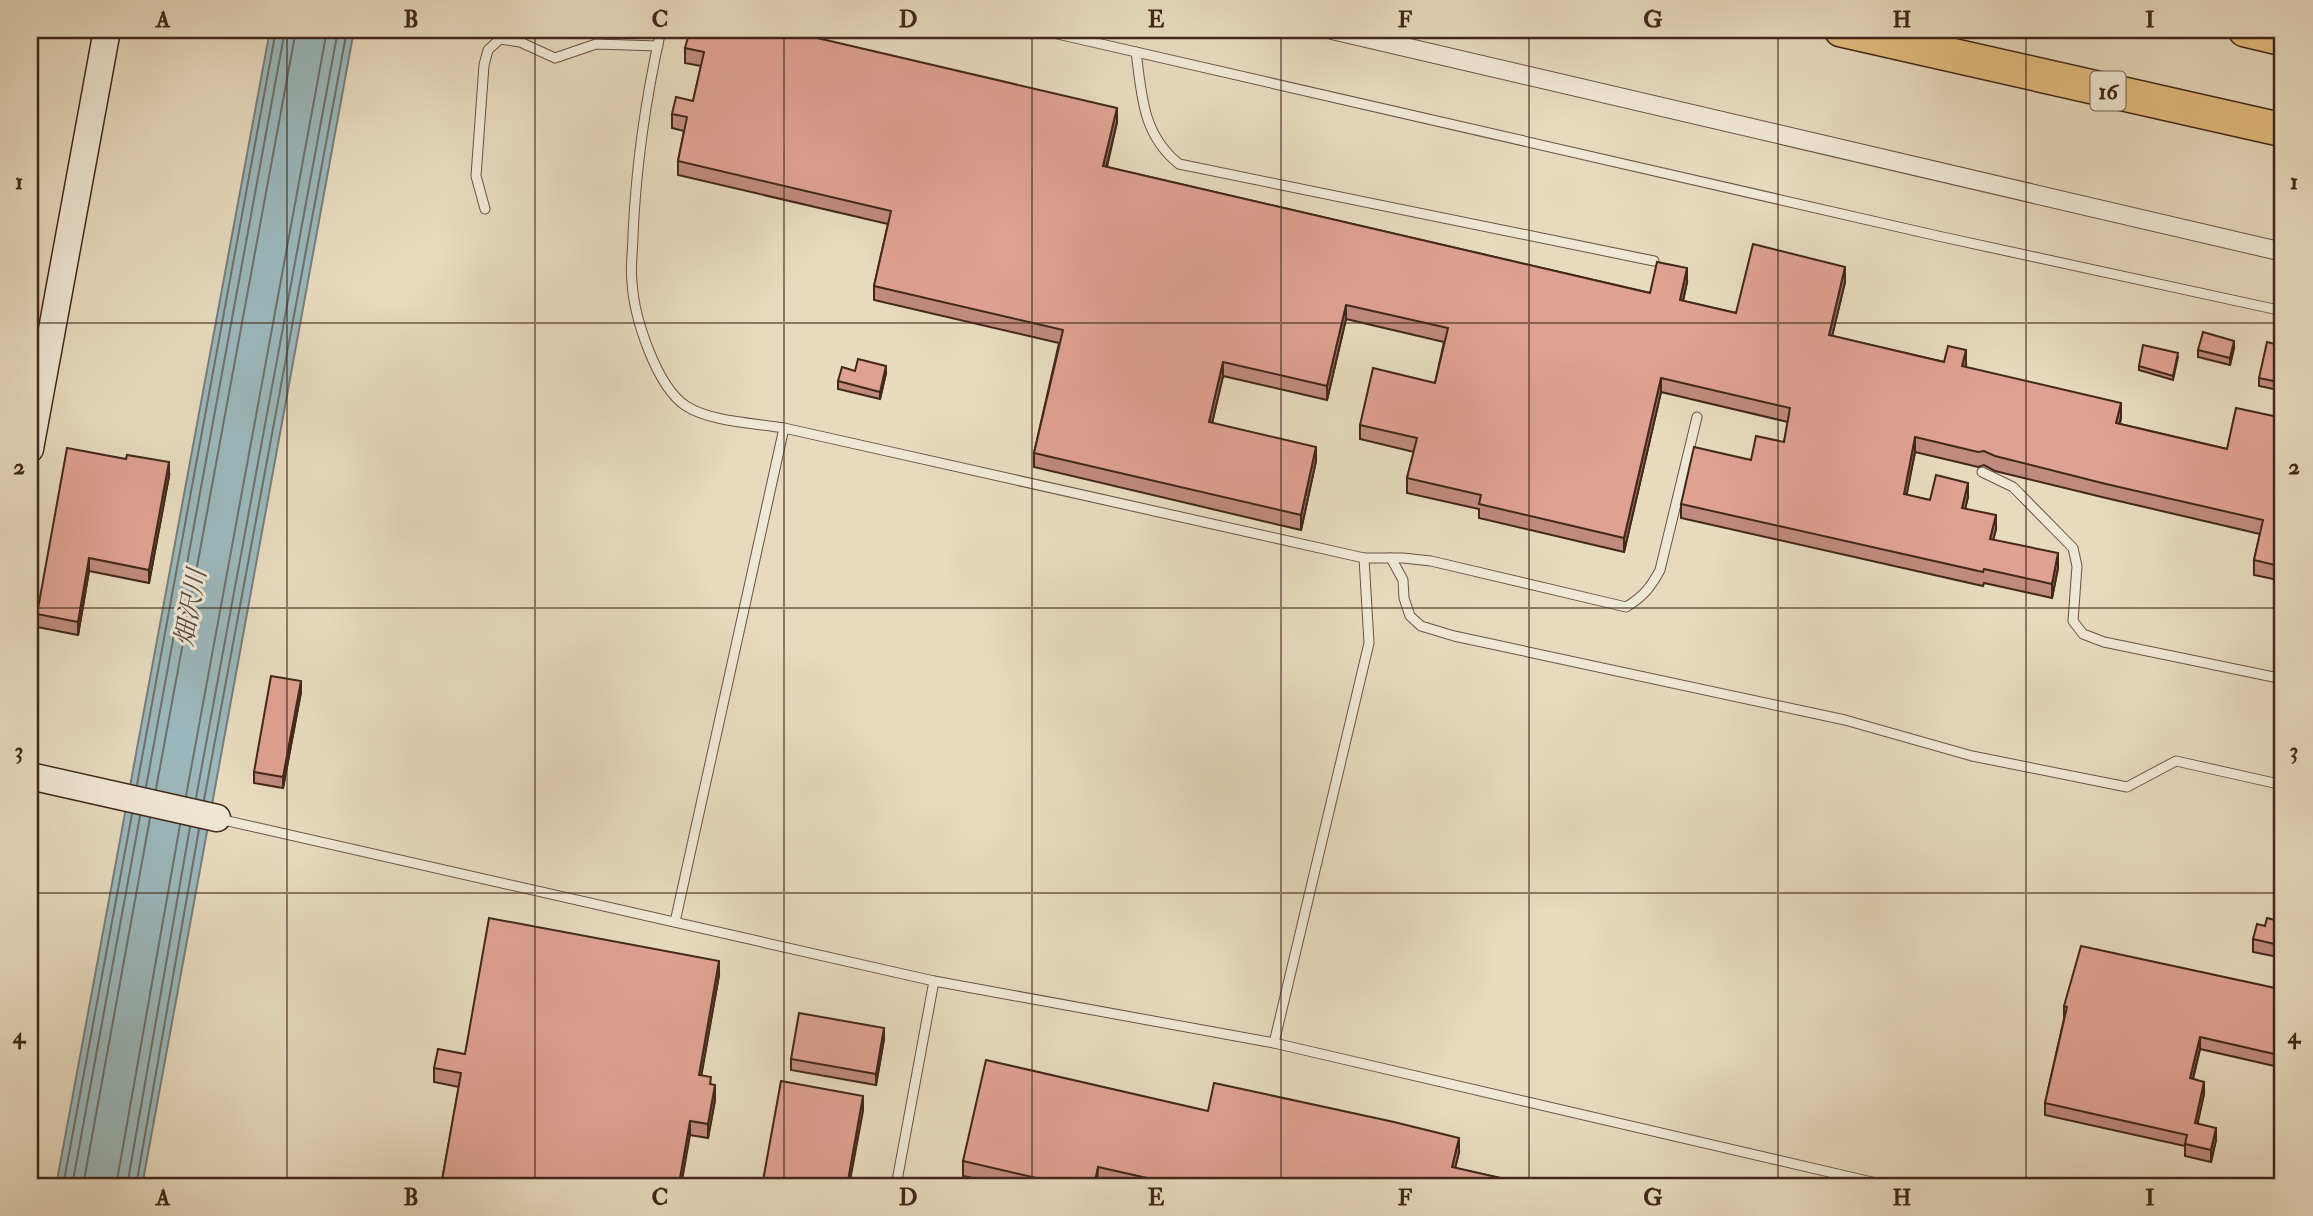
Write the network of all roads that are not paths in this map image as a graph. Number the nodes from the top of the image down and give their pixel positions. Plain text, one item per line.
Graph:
1 (107, 30) edge
2 (661, 30) edge
3 (1040, 30) edge
4 (1332, 30) edge
5 (1841, 30) edge
6 (2245, 30) edge
7 (2283, 38) edge
8 (658, 46) junction
9 (1136, 52) junction
10 (2283, 130) edge
11 (485, 209) dead end
12 (2283, 252) edge
13 (1654, 261) edge
14 (2283, 311) edge
15 (41, 324) edge
16 (1697, 417) dead end
17 (784, 428) junction
18 (30, 449) edge
19 (1982, 472) dead end
20 (1364, 558) junction
21 (1391, 558) junction
22 (2283, 679) edge
23 (30, 776) edge
24 (2283, 785) edge
25 (217, 818) joint
26 (675, 922) junction
27 (934, 981) junction
28 (1274, 1043) junction
29 (895, 1186) edge
30 (1889, 1186) edge

1 - 15 street
2 - 8 lane
3 - 9 lane
4 - 12 street
5 - 10 highway, 16
6 - 7 highway
8 - 11 lane
8 - 17 lane
9 - 13 lane
9 - 14 lane
15 - 18 street
16 - 21 lane
17 - 20 lane
17 - 26 lane
19 - 22 lane
20 - 21 lane
20 - 28 lane
21 - 24 lane
23 - 25 street
25 - 26 lane
26 - 27 lane
27 - 28 lane
27 - 29 lane
28 - 30 lane

